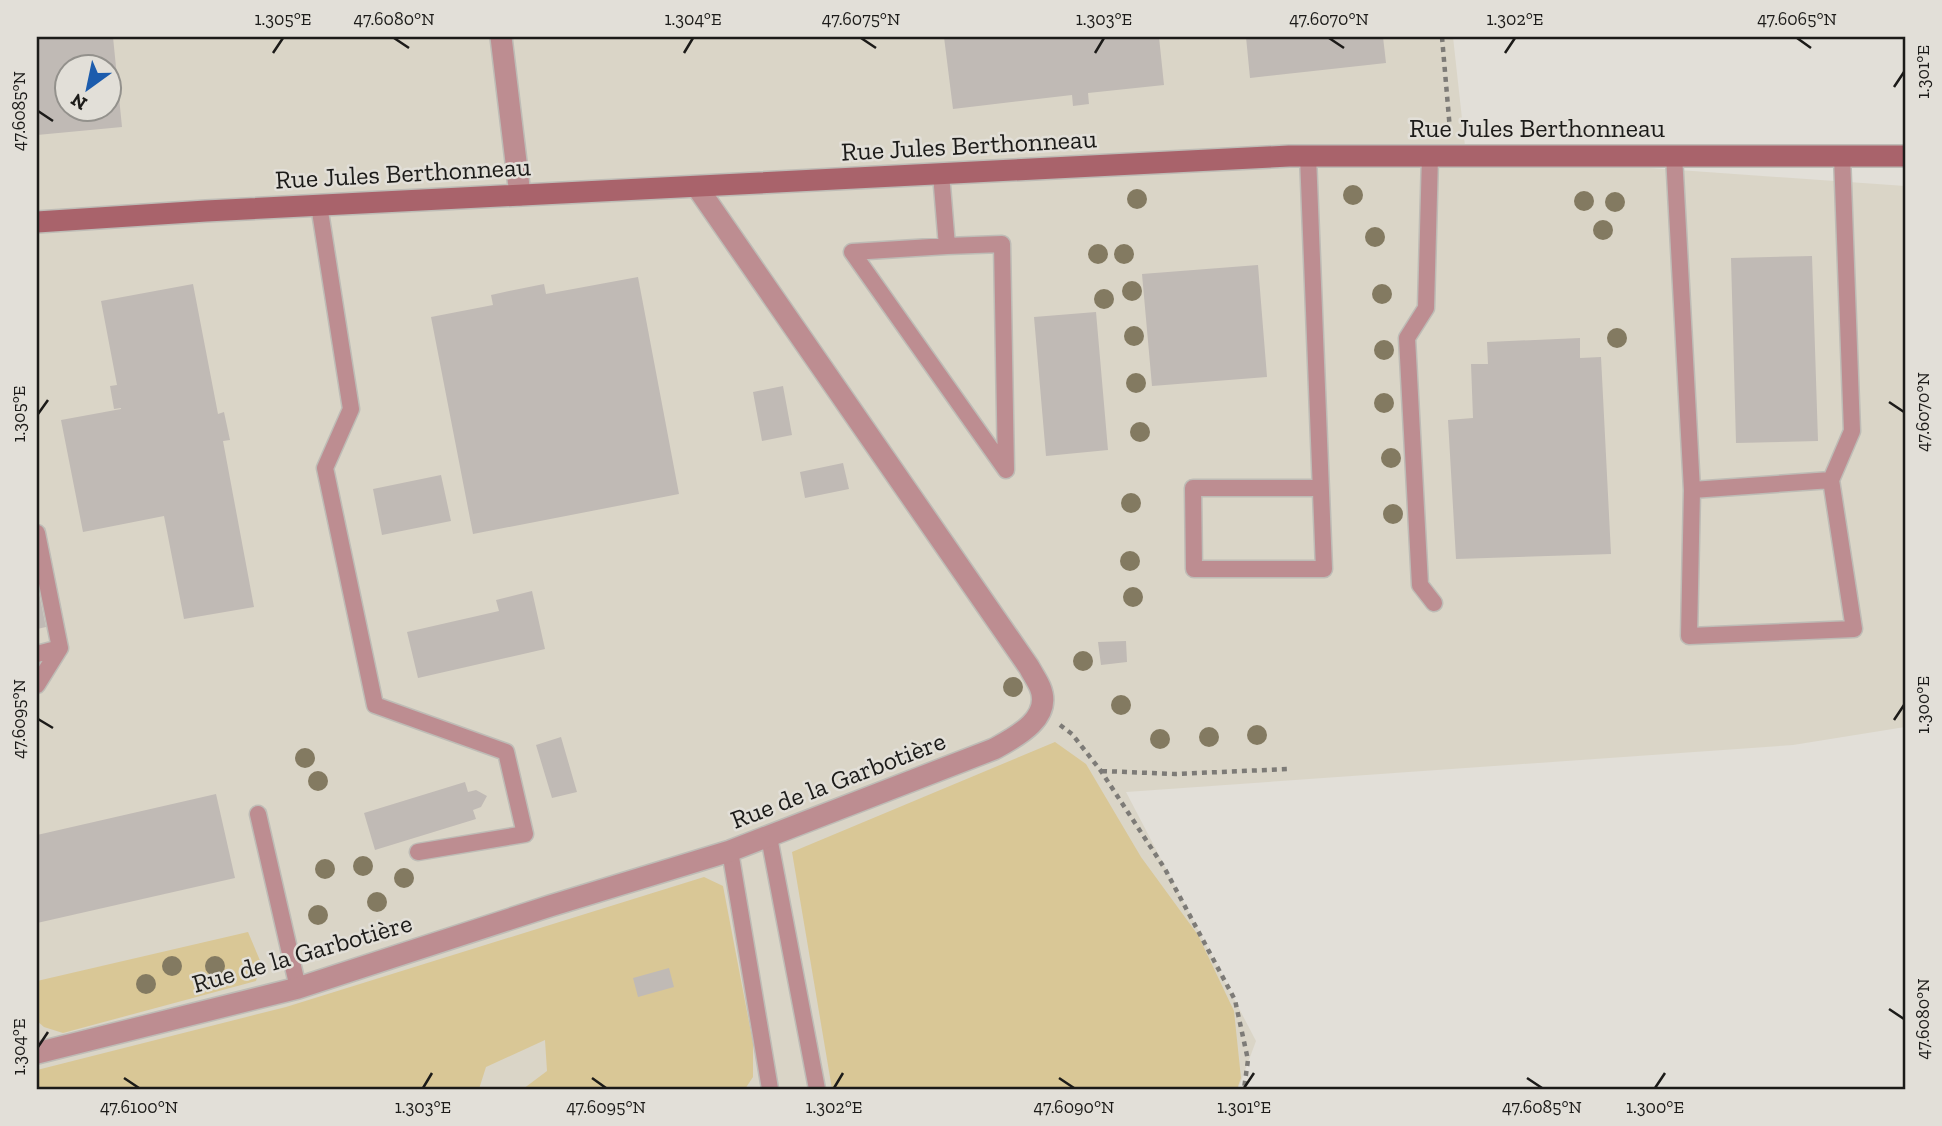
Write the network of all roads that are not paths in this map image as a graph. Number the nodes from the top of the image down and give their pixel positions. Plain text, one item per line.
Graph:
1 (501, 37) edge
2 (1674, 155) junction
3 (1308, 156) junction
4 (1430, 156) junction
5 (1842, 156) junction
6 (1905, 156) edge
7 (941, 174) junction
8 (697, 187) junction
9 (520, 195) junction
10 (319, 205) junction
11 (37, 222) edge
12 (947, 246) junction
13 (1830, 480) junction
14 (1320, 488) junction
15 (1692, 490) junction
16 (37, 533) edge
17 (1434, 603) dead end
18 (60, 648) junction
19 (37, 654) edge
20 (37, 685) edge
21 (258, 814) dead end
22 (769, 837) junction
23 (418, 852) dead end
24 (730, 852) junction
25 (298, 988) junction
26 (37, 1053) edge
27 (770, 1089) edge
28 (817, 1089) edge

1 - 9 street
2 - 4 main road, Rue Jules Berthonneau
2 - 5 main road, Rue Jules Berthonneau
2 - 15 lane
3 - 4 main road, Rue Jules Berthonneau
3 - 7 main road, Rue Jules Berthonneau
3 - 14 lane
4 - 17 lane
5 - 6 main road, Rue Jules Berthonneau
5 - 13 lane
7 - 8 main road, Rue Jules Berthonneau
7 - 12 lane
8 - 9 main road, Rue Jules Berthonneau
8 - 22 street, Rue de la Garbotière
9 - 10 main road, Rue Jules Berthonneau
10 - 11 main road, Rue Jules Berthonneau
10 - 23 lane
12 - 12 lane
13 - 15 lane
13 - 15 lane
14 - 14 lane
16 - 18 lane
18 - 19 lane
18 - 20 lane
21 - 25 lane
22 - 24 street, Rue de la Garbotière
22 - 28 lane
24 - 25 street, Rue de la Garbotière
24 - 27 lane
25 - 26 street, Rue de la Garbotière

